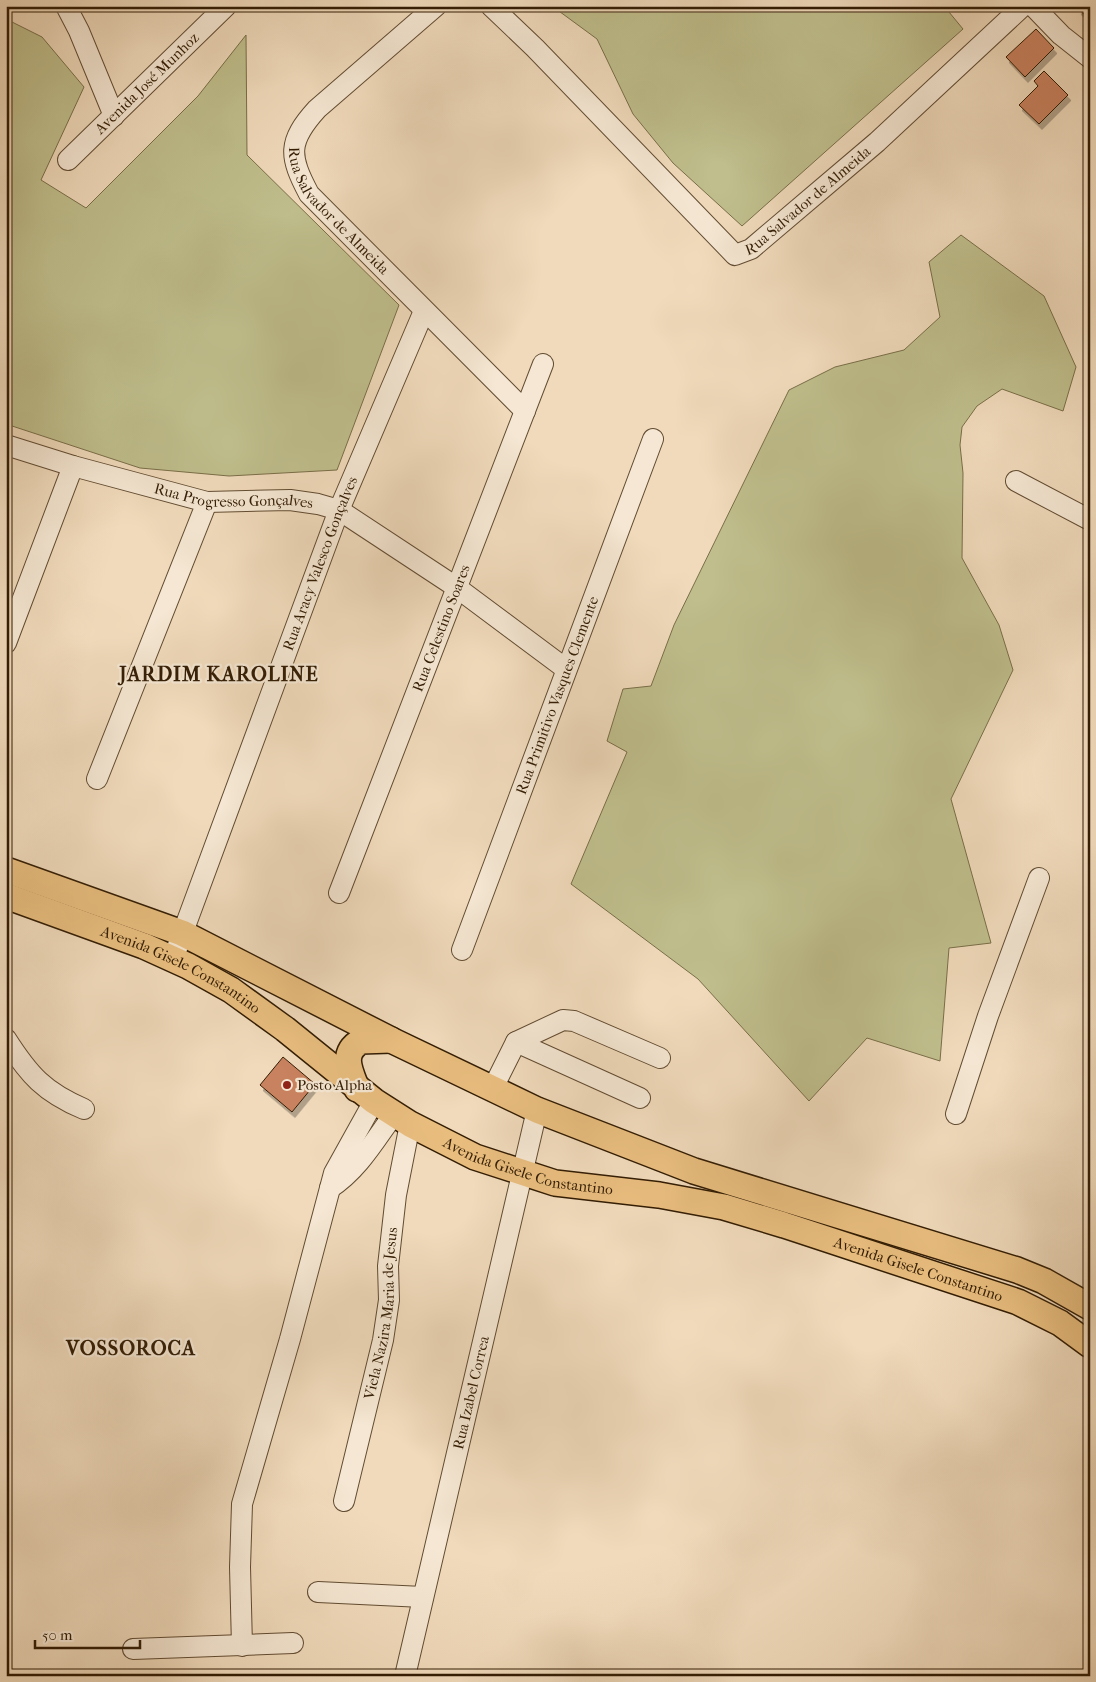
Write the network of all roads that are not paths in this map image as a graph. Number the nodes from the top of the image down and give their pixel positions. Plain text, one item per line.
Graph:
1 (66, 6) edge
2 (226, 6) edge
3 (436, 6) edge
4 (491, 6) edge
5 (1023, 6) edge
6 (1032, 6) edge
7 (1090, 58) edge
8 (114, 116) junction
9 (68, 160) dead end
10 (424, 311) junction
11 (543, 364) dead end
12 (525, 412) junction
13 (653, 439) dead end
14 (6, 445) edge
15 (73, 466) junction
16 (1016, 481) dead end
17 (207, 502) junction
18 (339, 510) junction
19 (1090, 520) edge
20 (456, 587) junction
21 (6, 643) edge
22 (566, 669) junction
23 (97, 779) dead end
24 (6, 870) edge
25 (1039, 878) dead end
26 (339, 893) dead end
27 (6, 896) edge
28 (182, 933) junction
29 (462, 950) dead end
30 (172, 959) junction
31 (6, 1039) edge
32 (391, 1040) junction
33 (516, 1042) junction
34 (660, 1058) dead end
35 (493, 1088) junction
36 (365, 1095) junction
37 (640, 1098) dead end
38 (84, 1109) dead end
39 (537, 1110) junction
40 (956, 1114) dead end
41 (402, 1119) junction
42 (521, 1174) junction
43 (330, 1188) junction
44 (1090, 1307) edge
45 (1090, 1345) edge
46 (344, 1501) dead end
47 (318, 1592) dead end
48 (423, 1597) junction
49 (293, 1643) dead end
50 (242, 1646) junction
51 (133, 1649) dead end
52 (405, 1676) edge

1 - 8 street
2 - 8 street, Avenida José Munhoz
3 - 10 street, Rua Salvador de Almeida
4 - 5 street, Rua Salvador de Almeida
6 - 7 street
8 - 9 street, Avenida José Munhoz
10 - 12 street, Rua Salvador de Almeida
10 - 18 street, Rua Aracy Valesco Gonçalves
11 - 12 street, Rua Celestino Soares
12 - 20 street, Rua Celestino Soares
13 - 22 street, Rua Primitivo Vasques Clemente
14 - 15 street, Rua Progresso Gonçalves
15 - 17 street, Rua Progresso Gonçalves
15 - 21 street
16 - 19 street
17 - 18 street, Rua Progresso Gonçalves
17 - 23 street
18 - 20 street, Rua Progresso Gonçalves
18 - 28 street, Rua Aracy Valesco Gonçalves
20 - 22 street, Rua Progresso Gonçalves
20 - 26 street, Rua Celestino Soares
22 - 29 street, Rua Primitivo Vasques Clemente
24 - 28 main road, Avenida Gisele Constantino
25 - 40 street
27 - 30 main road, Avenida Gisele Constantino
28 - 30 street, Rua Aracy Valesco Gonçalves
28 - 32 main road, Avenida Gisele Constantino
30 - 36 main road, Avenida Gisele Constantino
31 - 38 street
32 - 35 main road, Avenida Gisele Constantino
32 - 36 main road
33 - 34 street
33 - 35 street
33 - 37 street
35 - 39 main road, Avenida Gisele Constantino
36 - 41 main road, Avenida Gisele Constantino
36 - 43 street
39 - 42 street, Rua Izabel Correa
39 - 44 main road, Avenida Gisele Constantino
41 - 42 main road, Avenida Gisele Constantino
41 - 43 street
41 - 46 street, Viela Nazira Maria de Jesus
42 - 45 main road, Avenida Gisele Constantino
42 - 48 street, Rua Izabel Correa
43 - 50 street
47 - 48 street
48 - 52 street, Rua Izabel Correa
49 - 50 street
50 - 51 street

